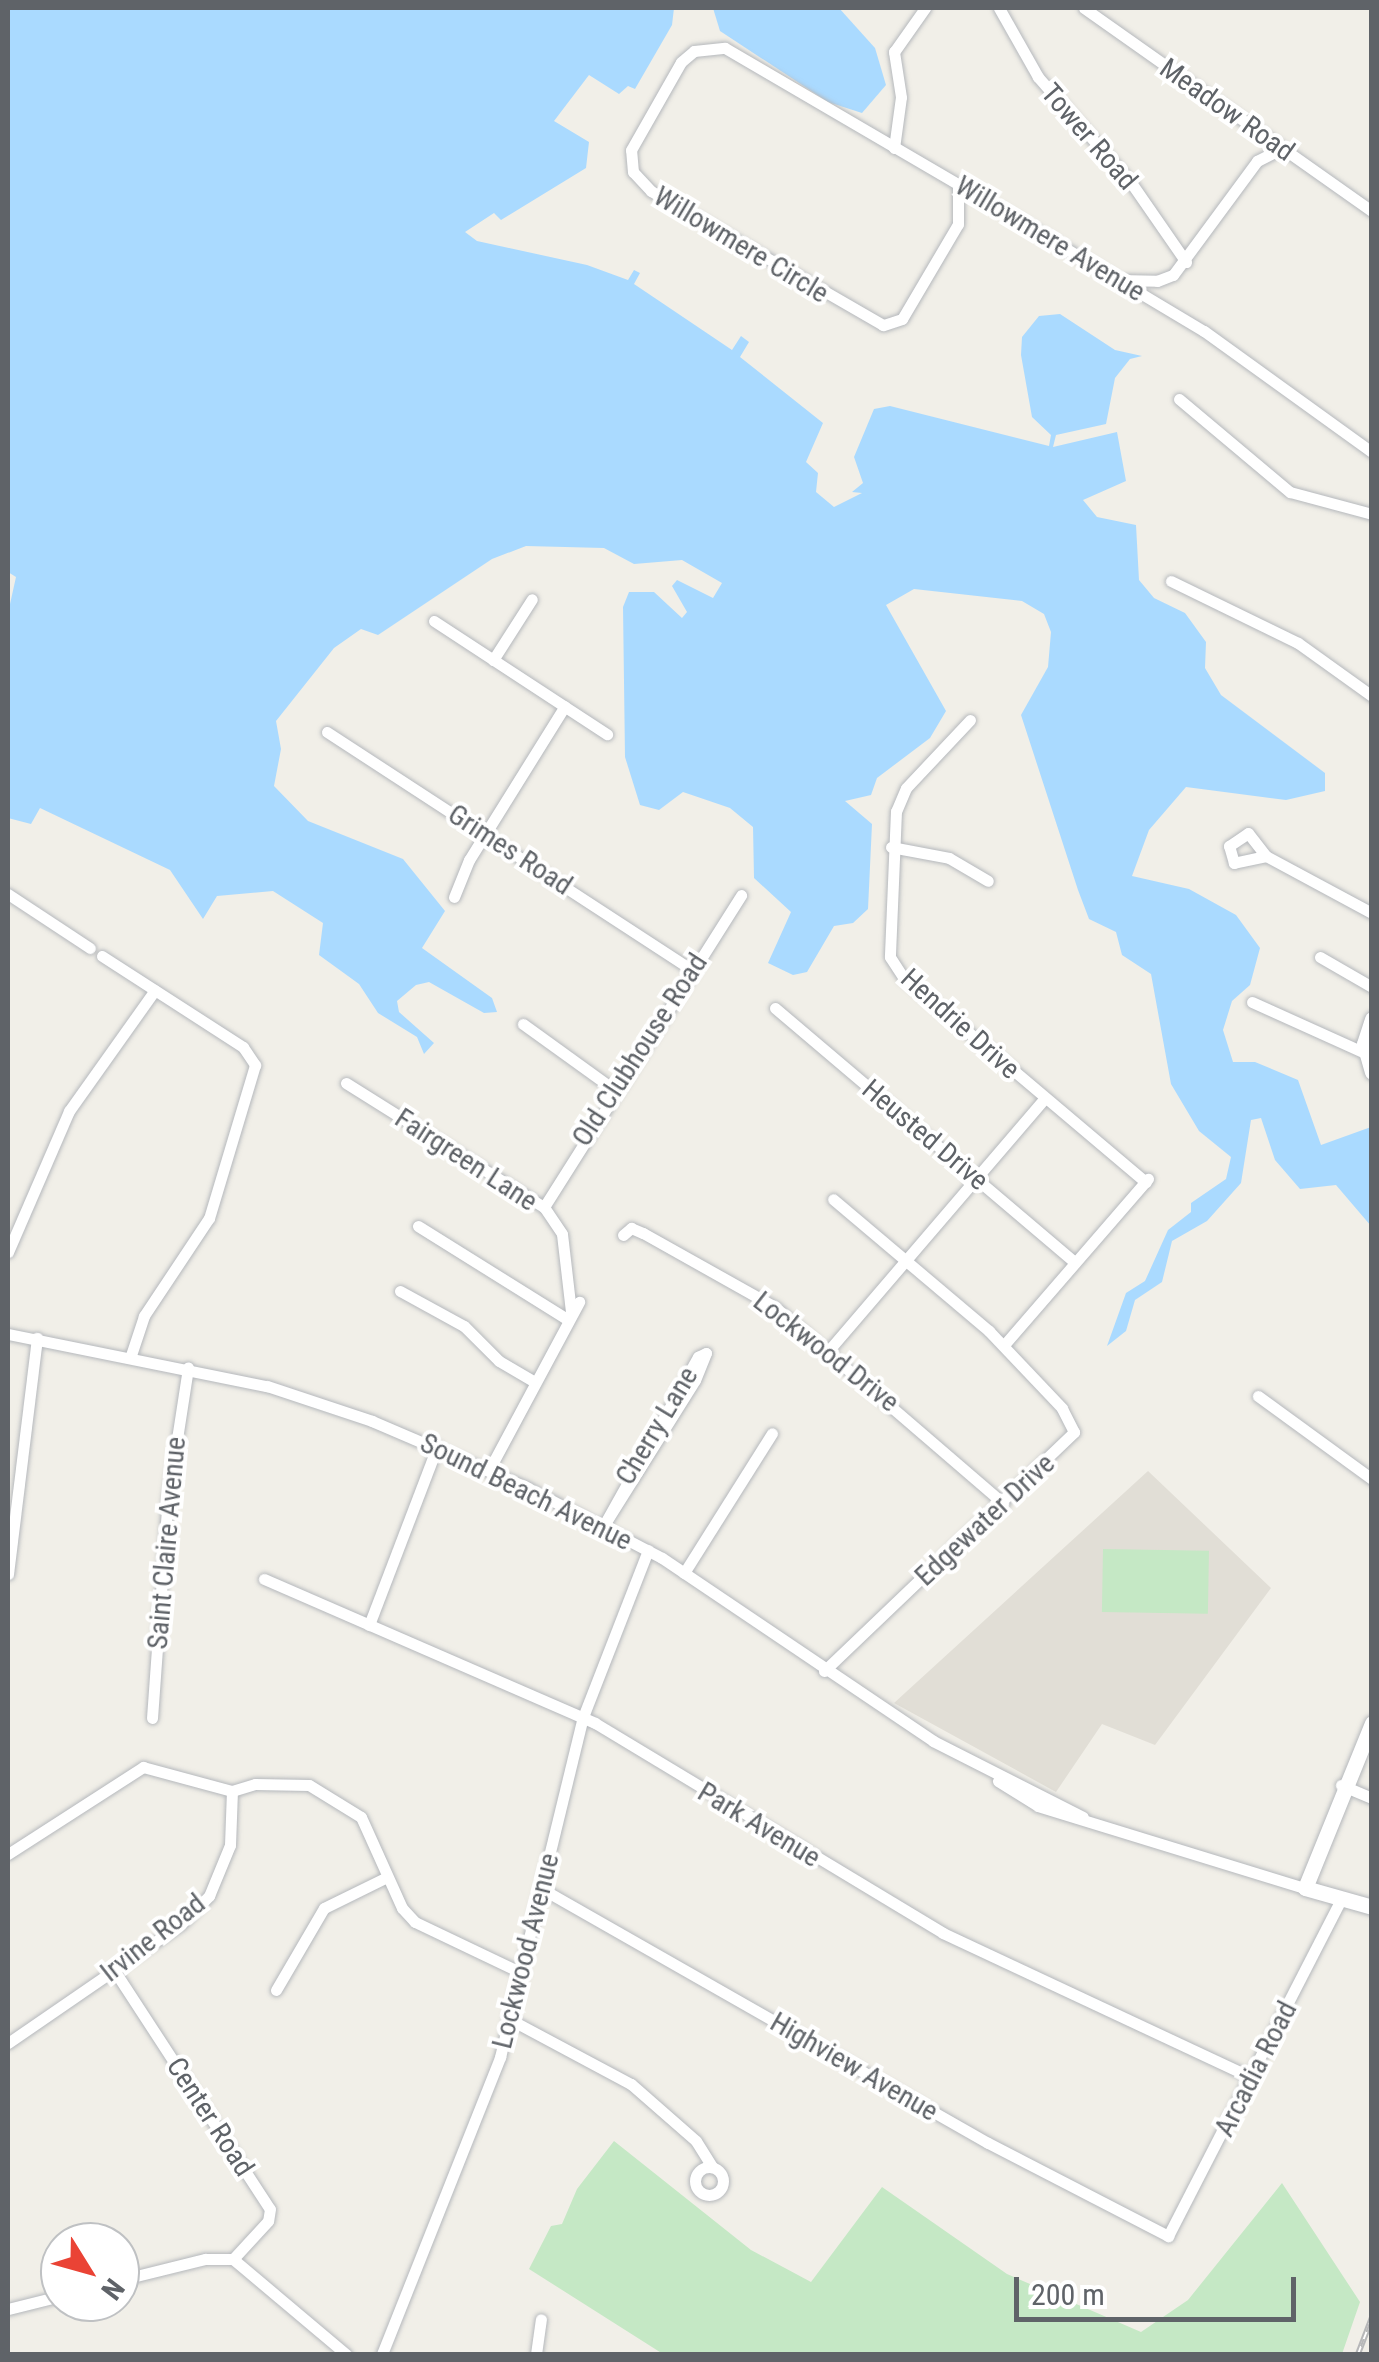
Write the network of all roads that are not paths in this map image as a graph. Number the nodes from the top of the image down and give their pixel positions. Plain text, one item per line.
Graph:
1 (925, 8) edge
2 (999, 8) edge
3 (1084, 8) edge
4 (716, 46) joint
5 (896, 114) junction
6 (871, 135) junction
7 (1262, 136) junction
8 (894, 148) junction
9 (1281, 149) junction
10 (1257, 161) junction
11 (958, 184) junction
12 (990, 204) junction
13 (1372, 211) edge
14 (958, 224) junction
15 (1186, 262) junction
16 (1118, 280) junction
17 (1179, 399) dead end
18 (1372, 452) edge
19 (1372, 514) edge
20 (1171, 582) dead end
21 (532, 598) dead end
22 (434, 622) dead end
23 (492, 660) junction
24 (1372, 696) edge
25 (564, 706) junction
26 (970, 720) dead end
27 (328, 732) dead end
28 (607, 734) dead end
29 (485, 834) junction
30 (891, 847) junction
31 (1266, 856) dead end
32 (988, 881) dead end
33 (8, 894) edge
34 (741, 894) dead end
35 (454, 897) dead end
36 (1372, 913) edge
37 (90, 948) dead end
38 (102, 956) dead end
39 (1320, 957) dead end
40 (691, 969) junction
41 (1372, 988) edge
42 (154, 990) junction
43 (1252, 1002) dead end
44 (775, 1008) dead end
45 (1372, 1019) edge
46 (523, 1024) dead end
47 (1365, 1053) junction
48 (1372, 1072) edge
49 (346, 1083) dead end
50 (613, 1089) junction
51 (1044, 1099) junction
52 (977, 1179) junction
53 (833, 1199) dead end
54 (544, 1208) junction
55 (418, 1226) dead end
56 (627, 1232) dead end
57 (8, 1252) edge
58 (908, 1261) junction
59 (1075, 1262) junction
60 (400, 1291) dead end
61 (572, 1311) junction
62 (8, 1334) edge
63 (37, 1338) junction
64 (1004, 1346) junction
65 (828, 1350) junction
66 (131, 1355) junction
67 (188, 1368) junction
68 (534, 1382) junction
69 (1258, 1396) dead end
70 (772, 1433) dead end
71 (437, 1447) junction
72 (489, 1470) junction
73 (1372, 1480) edge
74 (1003, 1504) junction
75 (604, 1524) junction
76 (648, 1550) junction
77 (684, 1573) junction
78 (8, 1574) edge
79 (264, 1580) dead end
80 (369, 1626) junction
81 (824, 1671) junction
82 (584, 1717) junction
83 (152, 1718) dead end
84 (1372, 1723) edge
85 (1342, 1785) junction
86 (232, 1791) junction
87 (1372, 1798) edge
88 (8, 1854) edge
89 (386, 1877) junction
90 (1304, 1888) junction
91 (544, 1890) junction
92 (1341, 1898) junction
93 (1372, 1907) edge
94 (114, 1970) junction
95 (522, 1973) junction
96 (276, 1990) dead end
97 (510, 2020) junction
98 (8, 2043) edge
99 (1252, 2077) junction
100 (712, 2167) dead end
101 (1168, 2236) joint
102 (233, 2259) junction
103 (140, 2275) edge
104 (40, 2301) edge
105 (8, 2310) edge
106 (540, 2319) dead end
107 (380, 2352) edge
108 (346, 2354) edge
109 (536, 2354) edge

1 - 5 street
2 - 15 street, Tower Road
3 - 7 street, Meadow Road
4 - 6 street, Willowmere Avenue
4 - 14 street, Willowmere Circle
5 - 6 street
5 - 8 street
6 - 8 street, Willowmere Avenue
7 - 9 street, Meadow Road
7 - 10 street
8 - 11 street, Willowmere Avenue
9 - 10 street
9 - 13 street, Meadow Road
10 - 15 street
11 - 12 street, Willowmere Avenue
11 - 14 street
12 - 14 street, Willowmere Circle
12 - 16 street, Willowmere Avenue
15 - 16 street
16 - 18 street, Willowmere Avenue
17 - 19 street
20 - 24 street
21 - 23 street
22 - 23 street
23 - 25 street
25 - 28 street
25 - 29 street
26 - 30 street, Hendrie Drive
27 - 29 street, Grimes Road
29 - 35 street
29 - 40 street, Grimes Road
30 - 32 street
30 - 51 street, Hendrie Drive
31 - 36 street
33 - 37 street
34 - 40 street, Old Clubhouse Road
38 - 42 street
39 - 41 street
40 - 50 street, Old Clubhouse Road
42 - 57 street
42 - 66 street
43 - 47 street
44 - 52 street, Heusted Drive
45 - 47 street
46 - 50 street
47 - 48 street
49 - 54 street, Fairgreen Lane
50 - 54 street, Old Clubhouse Road
51 - 52 street
51 - 59 street, Hendrie Drive
52 - 58 street
52 - 59 street, Heusted Drive
53 - 58 street
54 - 61 street, Fairgreen Lane
55 - 61 street
56 - 65 street, Lockwood Drive
58 - 64 street
58 - 65 street
59 - 64 street
60 - 68 street
61 - 68 street
62 - 63 street, Sound Beach Avenue
63 - 66 street, Sound Beach Avenue
63 - 78 street
64 - 74 street, Edgewater Drive
65 - 74 street, Lockwood Drive
66 - 67 street, Sound Beach Avenue
67 - 71 street, Sound Beach Avenue
67 - 83 street, Saint Claire Avenue
68 - 72 street
69 - 73 street
70 - 77 street
71 - 72 street, Sound Beach Avenue
71 - 80 street
72 - 75 street, Sound Beach Avenue
74 - 81 street, Edgewater Drive
75 - 75 street, Cherry Lane
75 - 76 street, Sound Beach Avenue
76 - 77 street, Sound Beach Avenue
76 - 82 street, Lockwood Avenue
77 - 81 street, Sound Beach Avenue
79 - 80 street, Park Avenue
80 - 82 street, Park Avenue
81 - 90 street, Sound Beach Avenue
82 - 91 street, Lockwood Avenue
82 - 99 street, Park Avenue
84 - 85 street
85 - 87 street
85 - 90 street
86 - 88 street
86 - 89 street
86 - 94 street, Irvine Road
89 - 95 street
89 - 96 street
90 - 92 street, Sound Beach Avenue
91 - 95 street, Lockwood Avenue
91 - 101 street, Highview Avenue
92 - 93 street, Sound Beach Avenue
92 - 99 street, Arcadia Road
94 - 98 street, Irvine Road
94 - 102 street, Center Road
95 - 97 street, Lockwood Avenue
97 - 100 street
97 - 107 street, Lockwood Avenue
99 - 101 street, Arcadia Road
102 - 103 street
102 - 108 street
104 - 105 street
106 - 109 street

